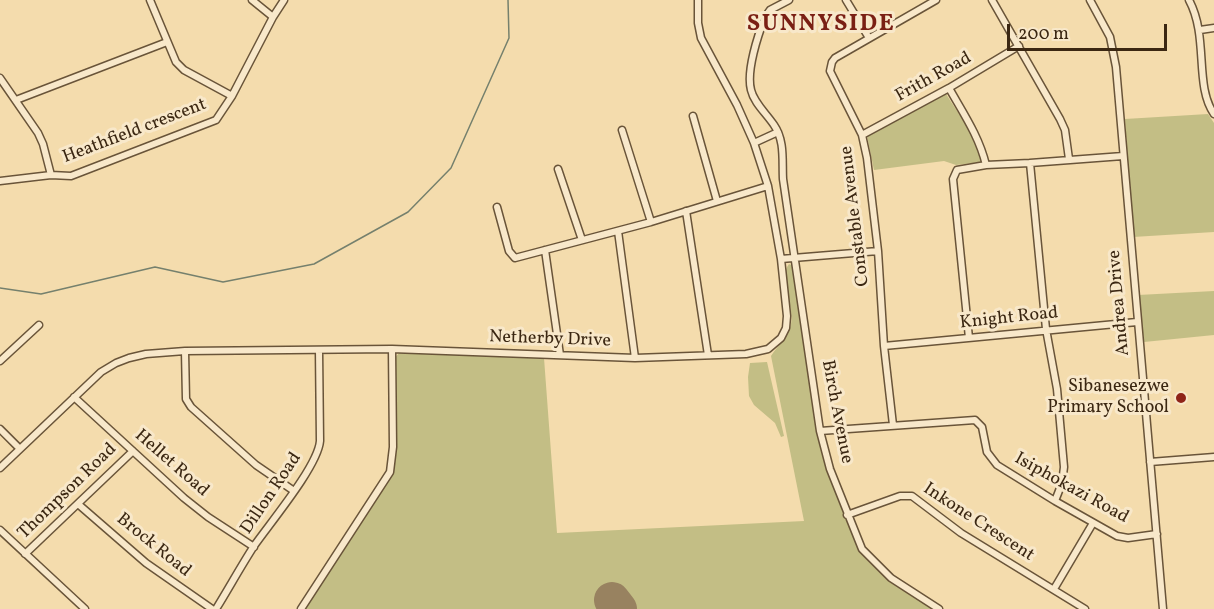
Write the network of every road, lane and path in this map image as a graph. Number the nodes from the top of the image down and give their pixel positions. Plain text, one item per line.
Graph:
1 (150, 0) edge
2 (252, 0) edge
3 (284, 0) edge
4 (698, 0) edge
5 (789, 0) edge
6 (846, 0) edge
7 (936, 0) edge
8 (992, 0) edge
9 (1189, 0) edge
10 (1094, 1) edge
11 (273, 17) junction
12 (1214, 28) edge
13 (1200, 30) junction
14 (868, 38) junction
15 (167, 42) junction
16 (1019, 46) junction
17 (0, 78) edge
18 (949, 87) junction
19 (232, 96) junction
20 (16, 100) junction
21 (1214, 114) edge
22 (693, 116) dead end
23 (622, 130) dead end
24 (778, 132) junction
25 (862, 135) junction
26 (754, 143) junction
27 (1123, 156) junction
28 (1069, 159) junction
29 (1030, 164) junction
30 (986, 165) junction
31 (558, 169) dead end
32 (51, 176) junction
33 (0, 181) edge
34 (768, 186) junction
35 (717, 201) junction
36 (497, 207) dead end
37 (686, 211) junction
38 (651, 222) junction
39 (618, 231) junction
40 (582, 240) junction
41 (545, 250) junction
42 (878, 251) junction
43 (795, 258) junction
44 (781, 259) junction
45 (1137, 322) junction
46 (39, 325) dead end
47 (1046, 329) junction
48 (969, 338) junction
49 (884, 346) junction
50 (392, 349) junction
51 (319, 350) junction
52 (185, 351) junction
53 (560, 355) junction
54 (708, 355) junction
55 (634, 358) junction
56 (0, 361) edge
57 (74, 397) junction
58 (893, 424) junction
59 (0, 429) edge
60 (820, 430) junction
61 (20, 449) junction
62 (133, 452) junction
63 (1214, 457) edge
64 (1150, 462) junction
65 (0, 468) edge
66 (294, 491) junction
67 (1055, 501) junction
68 (78, 504) junction
69 (847, 515) junction
70 (1094, 523) junction
71 (0, 531) edge
72 (1157, 534) junction
73 (254, 547) junction
74 (25, 554) junction
75 (1054, 588) junction
76 (85, 609) edge
77 (214, 609) edge
78 (301, 609) edge
79 (939, 609) edge
80 (1085, 609) edge
81 (1163, 609) edge

1 - 15 street
2 - 11 street
3 - 11 street, Heathfield crescent
4 - 26 street, Netherby Drive
5 - 24 street
6 - 14 street
7 - 14 street, Constable Avenue
8 - 16 street
9 - 13 street
10 - 27 street, Andrea Drive
11 - 19 street, Heathfield crescent
12 - 13 street
13 - 21 street
14 - 25 street, Constable Avenue
15 - 19 street
15 - 20 street
16 - 18 street, Frith Road
16 - 28 street
17 - 20 street
18 - 25 street, Frith Road
18 - 30 street
19 - 32 street, Heathfield crescent
20 - 32 street
22 - 35 street
23 - 38 street
24 - 26 street
24 - 43 street, Birch Avenue
25 - 42 street, Constable Avenue
26 - 34 street, Netherby Drive
27 - 28 street
27 - 45 street, Andrea Drive
28 - 29 street
29 - 30 street
29 - 47 street
30 - 48 street
31 - 40 street
32 - 33 street, Heathfield crescent
34 - 35 street
34 - 44 street, Netherby Drive
35 - 37 street
36 - 41 street
37 - 38 street
37 - 54 street
38 - 39 street
39 - 40 street
39 - 55 street
40 - 41 street
41 - 53 street
42 - 43 street
42 - 49 street, Constable Avenue
43 - 44 street
43 - 60 street, Birch Avenue
44 - 54 street, Netherby Drive
45 - 47 street, Knight Road
45 - 64 street, Andrea Drive
46 - 56 street
47 - 48 street, Knight Road
47 - 67 street
48 - 49 street, Knight Road
49 - 58 street, Constable Avenue
50 - 51 street, Netherby Drive
50 - 53 street, Netherby Drive
50 - 78 street
51 - 52 street, Netherby Drive
51 - 66 street, Dillon Road
52 - 57 street, Netherby Drive
52 - 66 street
53 - 55 street, Netherby Drive
54 - 55 street, Netherby Drive
57 - 61 street, Netherby Drive
57 - 62 street, Hellet Road
58 - 60 street, Isiphokazi Road
58 - 67 street, Isiphokazi Road
59 - 61 street
60 - 69 street, Birch Avenue
61 - 65 street, Netherby Drive
62 - 68 street, Thompson Road
62 - 73 street, Hellet Road
63 - 64 street
64 - 72 street, Andrea Drive
66 - 73 street, Dillon Road
67 - 70 street, Isiphokazi Road
68 - 74 street, Thompson Road
68 - 77 street, Brock Road
69 - 75 street, Inkone Crescent
69 - 79 street, Birch Avenue
70 - 72 street, Isiphokazi Road
70 - 75 street
71 - 74 street
72 - 81 street, Andrea Drive
73 - 77 street, Dillon Road
74 - 76 street
75 - 80 street, Inkone Crescent

